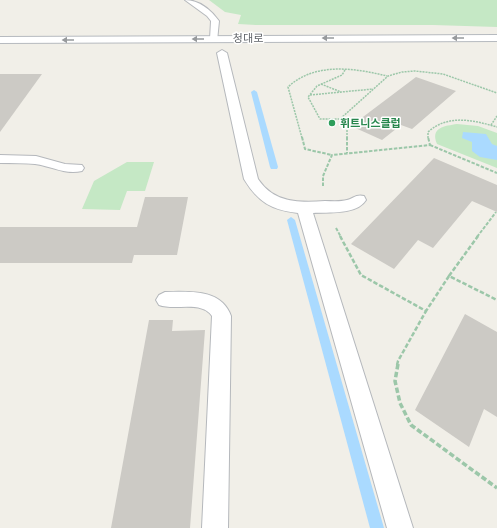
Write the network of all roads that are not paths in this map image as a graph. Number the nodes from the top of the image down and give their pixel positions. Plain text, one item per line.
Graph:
1 (189, 0) edge
2 (497, 38) edge
3 (0, 40) edge
4 (220, 49) junction
5 (0, 159) edge
6 (77, 168) dead end
7 (359, 200) dead end
8 (304, 208) junction
9 (165, 300) dead end
10 (215, 528) edge
11 (400, 528) edge

1 - 4 lane
2 -> 4 street, 청대로
4 -> 3 street, 청대로
4 - 8 lane
5 - 6 lane
7 - 8 lane
8 - 11 lane
9 - 10 lane

